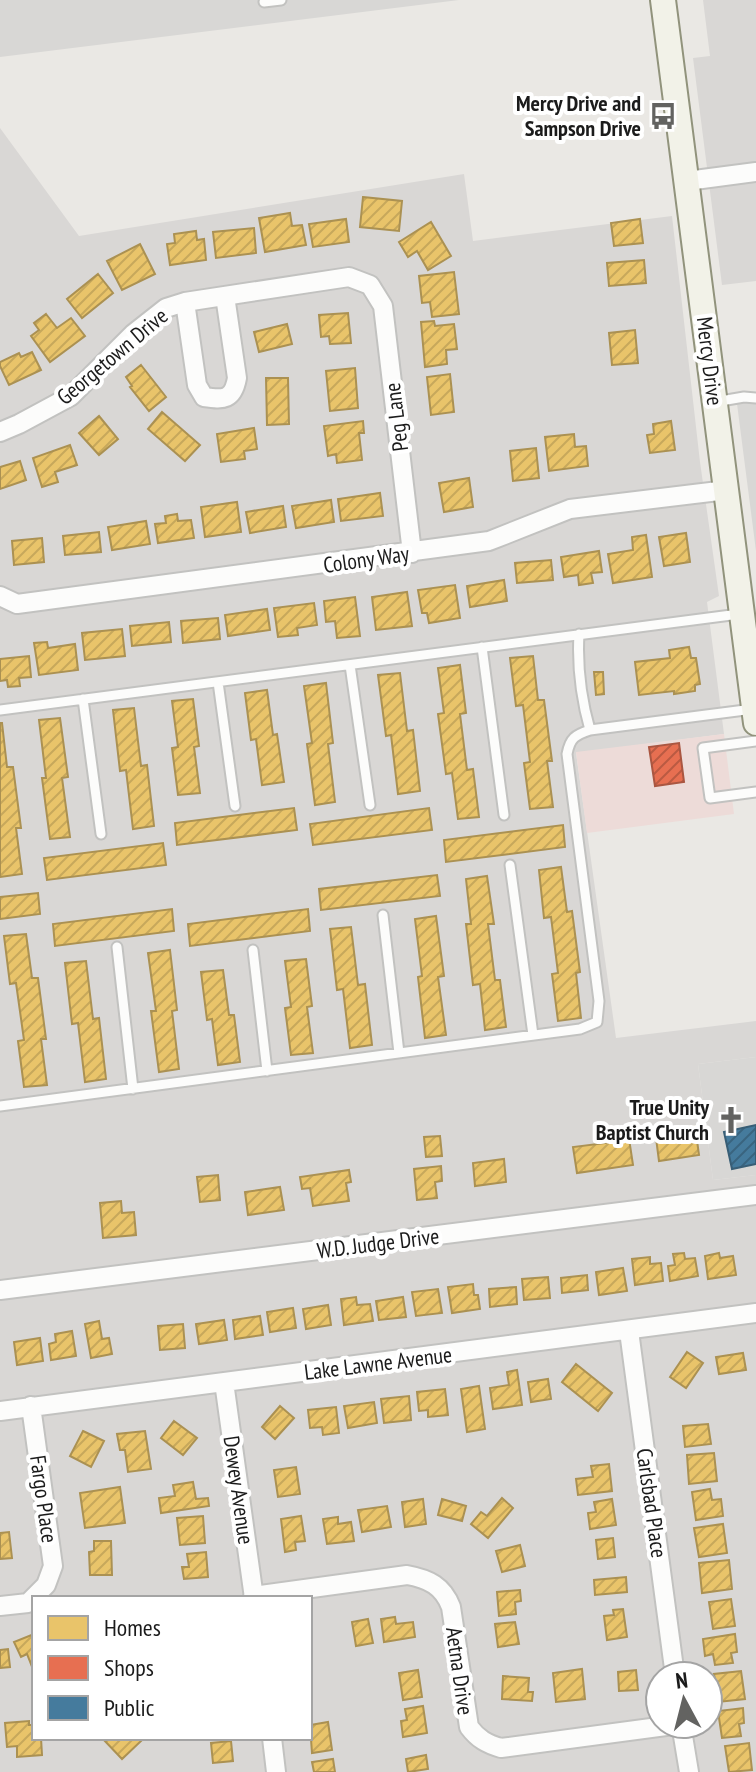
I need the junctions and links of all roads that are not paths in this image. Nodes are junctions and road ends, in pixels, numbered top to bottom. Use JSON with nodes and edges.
{"nodes":[{"id":1,"x":281,"y":0,"type":"edge"},
{"id":2,"x":663,"y":0,"type":"edge"},
{"id":3,"x":264,"y":2,"type":"dead end"},
{"id":4,"x":756,"y":172,"type":"edge"},
{"id":5,"x":687,"y":181,"type":"junction"},
{"id":6,"x":370,"y":285,"type":"joint"},
{"id":7,"x":225,"y":296,"type":"junction"},
{"id":8,"x":185,"y":302,"type":"junction"},
{"id":9,"x":756,"y":398,"type":"edge"},
{"id":10,"x":715,"y":402,"type":"junction"},
{"id":11,"x":0,"y":432,"type":"edge"},
{"id":12,"x":727,"y":490,"type":"junction"},
{"id":13,"x":412,"y":553,"type":"junction"},
{"id":14,"x":1,"y":597,"type":"edge"},
{"id":15,"x":743,"y":614,"type":"junction"},
{"id":16,"x":579,"y":634,"type":"junction"},
{"id":17,"x":482,"y":647,"type":"junction"},
{"id":18,"x":350,"y":665,"type":"junction"},
{"id":19,"x":218,"y":682,"type":"junction"},
{"id":20,"x":83,"y":699,"type":"junction"},
{"id":21,"x":0,"y":710,"type":"edge"},
{"id":22,"x":755,"y":713,"type":"edge"},
{"id":23,"x":590,"y":730,"type":"junction"},
{"id":24,"x":756,"y":741,"type":"edge"},
{"id":25,"x":756,"y":792,"type":"edge"},
{"id":26,"x":370,"y":805,"type":"dead end"},
{"id":27,"x":235,"y":806,"type":"dead end"},
{"id":28,"x":504,"y":815,"type":"dead end"},
{"id":29,"x":101,"y":834,"type":"dead end"},
{"id":30,"x":510,"y":865,"type":"dead end"},
{"id":31,"x":383,"y":915,"type":"dead end"},
{"id":32,"x":117,"y":947,"type":"dead end"},
{"id":33,"x":253,"y":950,"type":"dead end"},
{"id":34,"x":533,"y":1035,"type":"junction"},
{"id":35,"x":399,"y":1053,"type":"junction"},
{"id":36,"x":267,"y":1071,"type":"junction"},
{"id":37,"x":133,"y":1089,"type":"junction"},
{"id":38,"x":0,"y":1106,"type":"edge"},
{"id":39,"x":756,"y":1195,"type":"edge"},
{"id":40,"x":0,"y":1290,"type":"edge"},
{"id":41,"x":756,"y":1313,"type":"edge"},
{"id":42,"x":629,"y":1331,"type":"junction"},
{"id":43,"x":224,"y":1382,"type":"junction"},
{"id":44,"x":31,"y":1406,"type":"junction"},
{"id":45,"x":0,"y":1411,"type":"edge"},
{"id":46,"x":35,"y":1596,"type":"edge"},
{"id":47,"x":254,"y":1596,"type":"edge"},
{"id":48,"x":261,"y":1596,"type":"edge"},
{"id":49,"x":32,"y":1599,"type":"edge"},
{"id":50,"x":0,"y":1606,"type":"edge"},
{"id":51,"x":673,"y":1660,"type":"edge"},
{"id":52,"x":644,"y":1729,"type":"edge"},
{"id":53,"x":272,"y":1740,"type":"edge"},
{"id":54,"x":684,"y":1740,"type":"edge"},
{"id":55,"x":276,"y":1772,"type":"edge"},
{"id":56,"x":689,"y":1772,"type":"edge"}],
"edges":[{"from":1,"to":3,"type":"lane"},
{"from":2,"to":5,"type":"street","name":"Mercy Drive"},
{"from":4,"to":5,"type":"street"},
{"from":5,"to":10,"type":"street","name":"Mercy Drive"},
{"from":6,"to":7,"type":"street","name":"Georgetown Drive"},
{"from":6,"to":13,"type":"street","name":"Peg Lane"},
{"from":7,"to":8,"type":"street","name":"Georgetown Drive"},
{"from":7,"to":8,"type":"street"},
{"from":8,"to":11,"type":"street","name":"Georgetown Drive"},
{"from":9,"to":10,"type":"lane"},
{"from":10,"to":12,"type":"street","name":"Mercy Drive"},
{"from":12,"to":13,"type":"street","name":"Colony Way"},
{"from":12,"to":15,"type":"street","name":"Mercy Drive"},
{"from":13,"to":14,"type":"street","name":"Colony Way"},
{"from":15,"to":16,"type":"lane"},
{"from":15,"to":22,"type":"street","name":"Mercy Drive"},
{"from":16,"to":17,"type":"lane"},
{"from":16,"to":23,"type":"lane"},
{"from":17,"to":18,"type":"lane"},
{"from":17,"to":28,"type":"lane"},
{"from":18,"to":19,"type":"lane"},
{"from":18,"to":26,"type":"lane"},
{"from":19,"to":20,"type":"lane"},
{"from":19,"to":27,"type":"lane"},
{"from":20,"to":21,"type":"lane"},
{"from":20,"to":29,"type":"lane"},
{"from":22,"to":23,"type":"lane"},
{"from":23,"to":34,"type":"lane"},
{"from":24,"to":25,"type":"lane"},
{"from":30,"to":34,"type":"lane"},
{"from":31,"to":35,"type":"lane"},
{"from":32,"to":37,"type":"lane"},
{"from":33,"to":36,"type":"lane"},
{"from":34,"to":35,"type":"lane"},
{"from":35,"to":36,"type":"lane"},
{"from":36,"to":37,"type":"lane"},
{"from":37,"to":38,"type":"lane"},
{"from":39,"to":40,"type":"street","name":"W.D. Judge Drive"},
{"from":41,"to":42,"type":"street","name":"Lake Lawne Avenue"},
{"from":42,"to":43,"type":"street","name":"Lake Lawne Avenue"},
{"from":42,"to":51,"type":"street","name":"Carlsbad Place"},
{"from":43,"to":44,"type":"street","name":"Lake Lawne Avenue"},
{"from":43,"to":47,"type":"street","name":"Dewey Avenue"},
{"from":44,"to":45,"type":"street","name":"Lake Lawne Avenue"},
{"from":44,"to":46,"type":"street","name":"Fargo Place"},
{"from":48,"to":52,"type":"street","name":"Aetna Drive"},
{"from":49,"to":50,"type":"street","name":"Fargo Place"},
{"from":53,"to":55,"type":"street"},
{"from":54,"to":56,"type":"street"}]}
